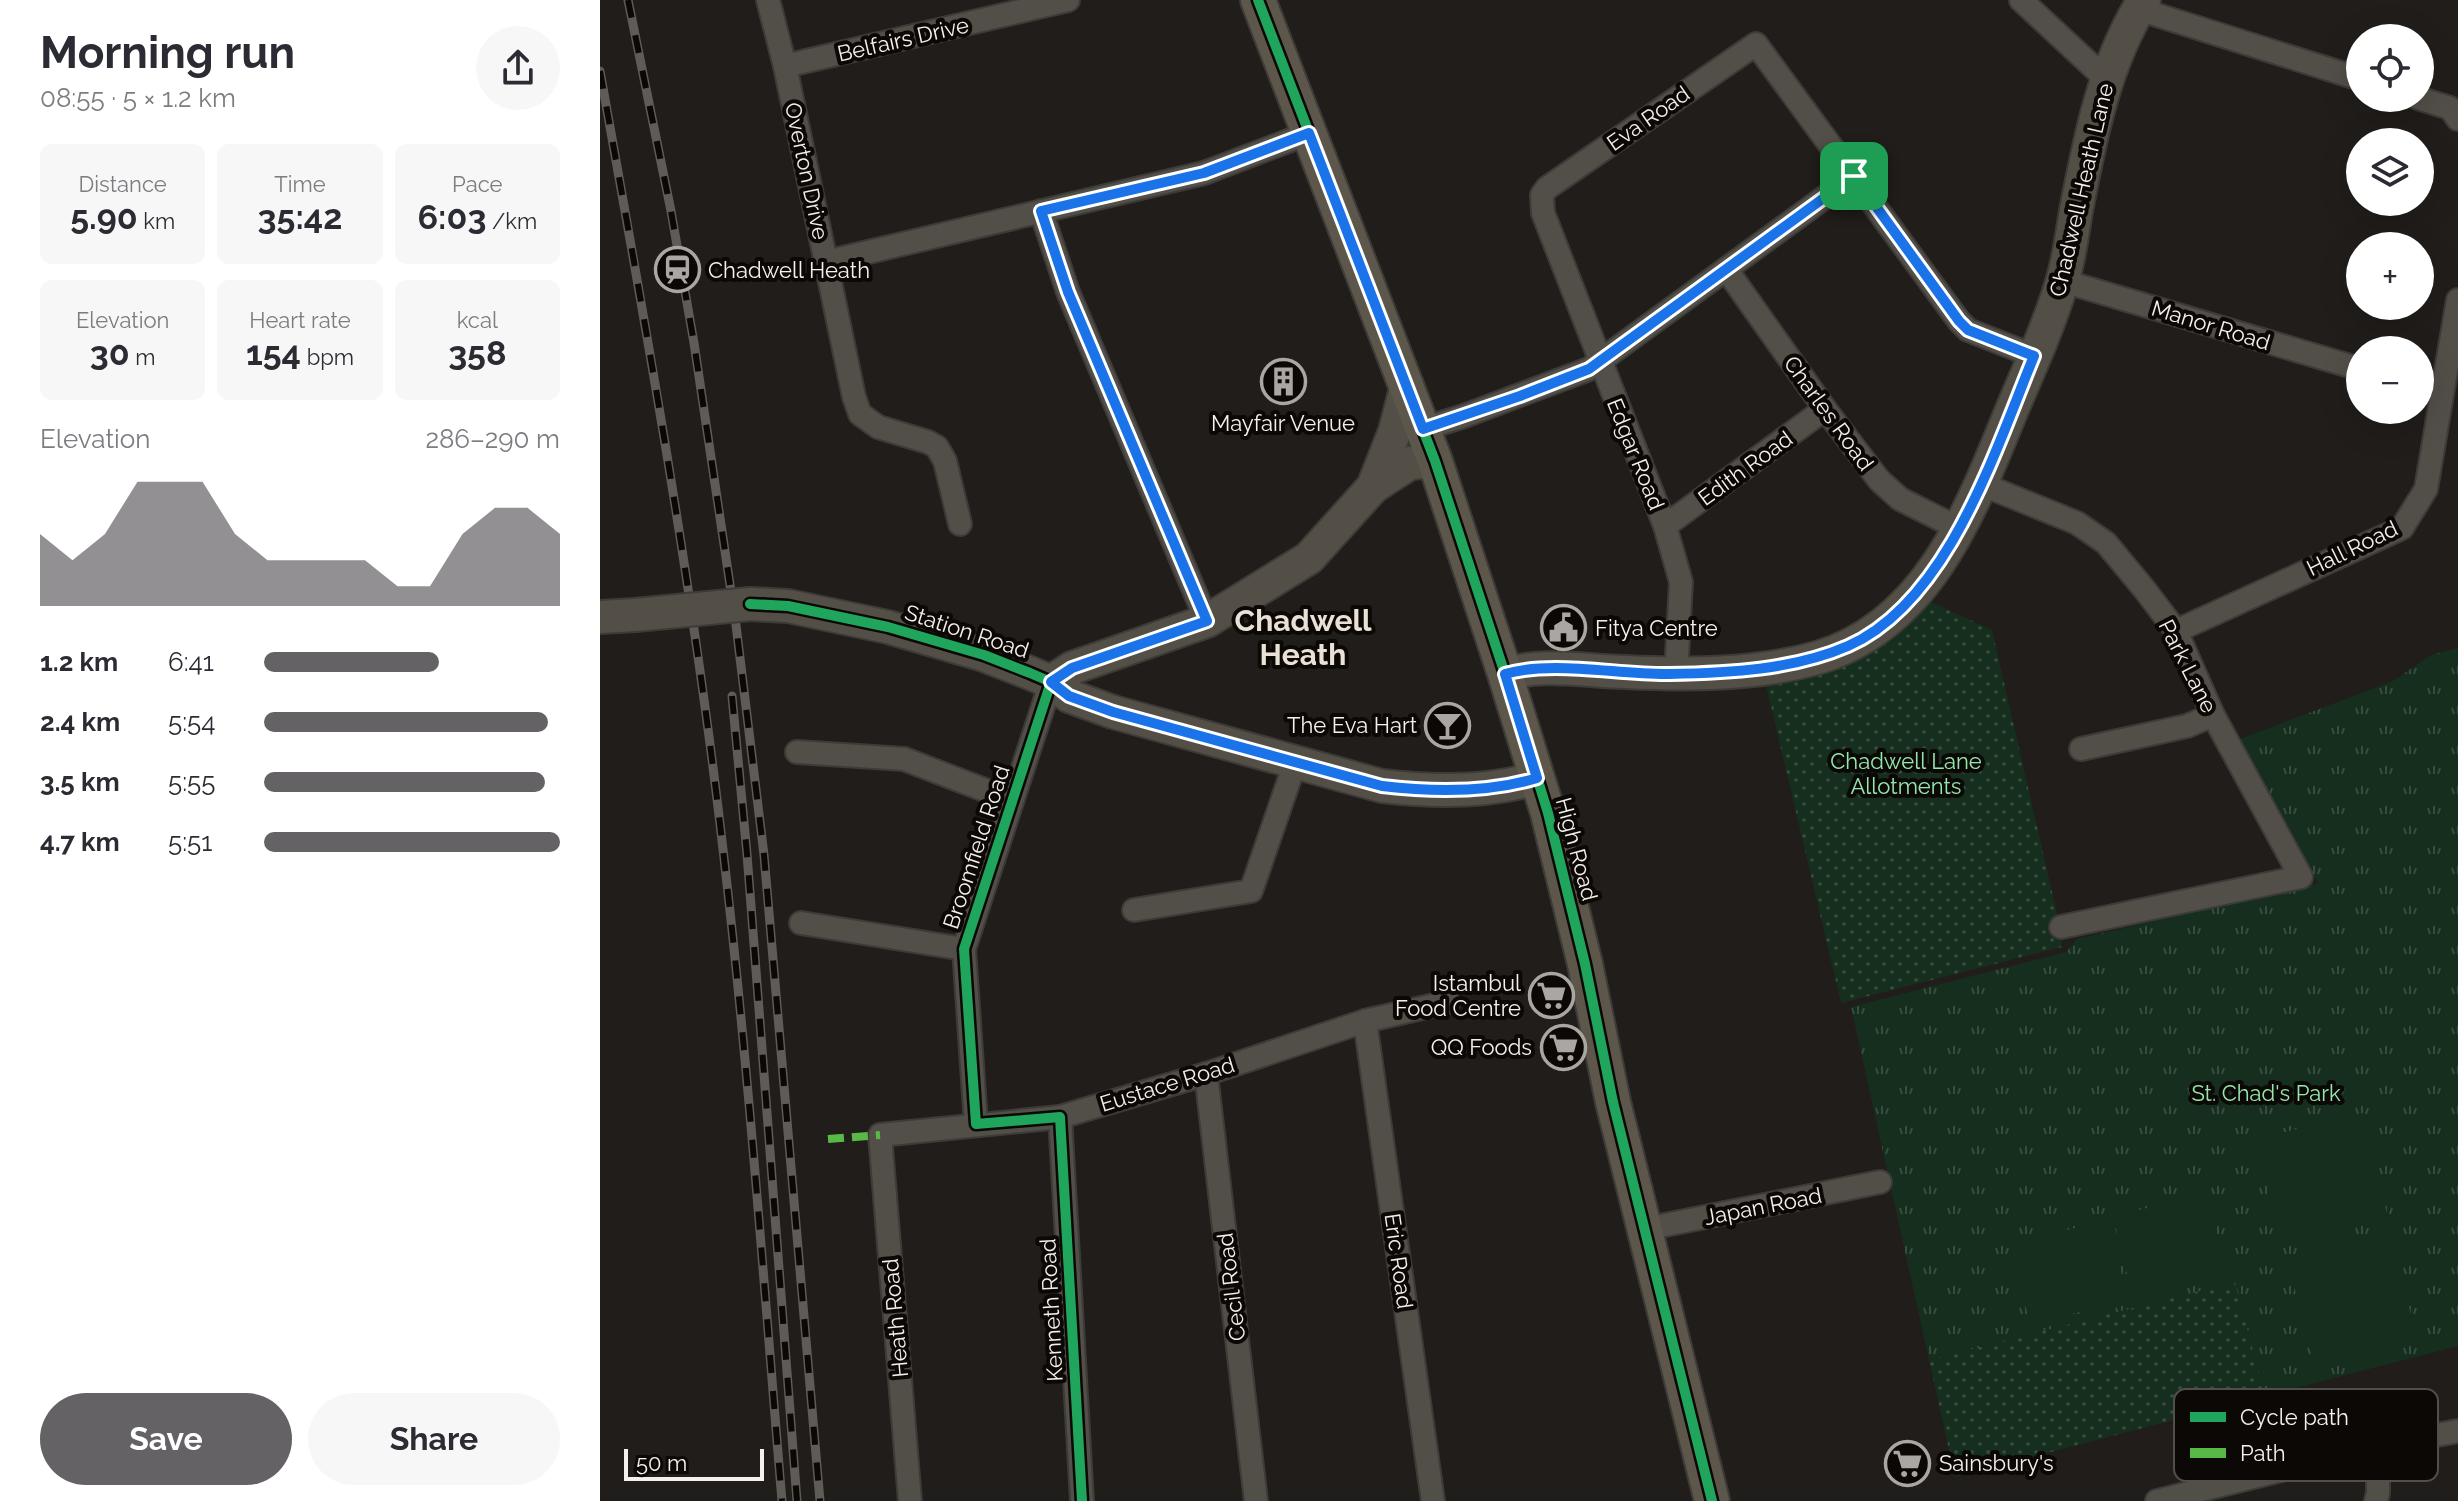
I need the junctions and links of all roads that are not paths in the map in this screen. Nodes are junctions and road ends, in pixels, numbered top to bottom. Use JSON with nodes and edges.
{"nodes":[{"id":1,"x":768,"y":0,"type":"edge"},
{"id":2,"x":1068,"y":0,"type":"edge"},
{"id":3,"x":1258,"y":0,"type":"edge"},
{"id":4,"x":2021,"y":0,"type":"edge"},
{"id":5,"x":2141,"y":4,"type":"edge"},
{"id":6,"x":785,"y":66,"type":"junction"},
{"id":7,"x":2346,"y":74,"type":"edge"},
{"id":8,"x":2106,"y":79,"type":"junction"},
{"id":9,"x":2434,"y":103,"type":"edge"},
{"id":10,"x":2458,"y":119,"type":"edge"},
{"id":11,"x":1309,"y":133,"type":"junction"},
{"id":12,"x":1854,"y":176,"type":"junction"},
{"id":13,"x":1542,"y":195,"type":"joint"},
{"id":14,"x":1041,"y":211,"type":"junction"},
{"id":15,"x":826,"y":262,"type":"junction"},
{"id":16,"x":1726,"y":269,"type":"junction"},
{"id":17,"x":2063,"y":281,"type":"junction"},
{"id":18,"x":2458,"y":300,"type":"edge"},
{"id":19,"x":2034,"y":356,"type":"junction"},
{"id":20,"x":1599,"y":361,"type":"junction"},
{"id":21,"x":2346,"y":365,"type":"edge"},
{"id":22,"x":2434,"y":380,"type":"edge"},
{"id":23,"x":1407,"y":385,"type":"junction"},
{"id":24,"x":1825,"y":409,"type":"junction"},
{"id":25,"x":2429,"y":424,"type":"edge"},
{"id":26,"x":1423,"y":429,"type":"junction"},
{"id":27,"x":1435,"y":461,"type":"junction"},
{"id":28,"x":1981,"y":484,"type":"junction"},
{"id":29,"x":1373,"y":487,"type":"junction"},
{"id":30,"x":960,"y":524,"type":"dead end"},
{"id":31,"x":1665,"y":526,"type":"junction"},
{"id":32,"x":1958,"y":528,"type":"junction"},
{"id":33,"x":600,"y":617,"type":"edge"},
{"id":34,"x":1207,"y":621,"type":"junction"},
{"id":35,"x":2176,"y":631,"type":"junction"},
{"id":36,"x":1102,"y":658,"type":"junction"},
{"id":37,"x":1505,"y":674,"type":"junction"},
{"id":38,"x":1676,"y":674,"type":"junction"},
{"id":39,"x":1051,"y":682,"type":"junction"},
{"id":40,"x":1094,"y":704,"type":"junction"},
{"id":41,"x":2213,"y":715,"type":"junction"},
{"id":42,"x":2081,"y":749,"type":"dead end"},
{"id":43,"x":797,"y":752,"type":"dead end"},
{"id":44,"x":1295,"y":763,"type":"junction"},
{"id":45,"x":1537,"y":778,"type":"junction"},
{"id":46,"x":1011,"y":800,"type":"junction"},
{"id":47,"x":1134,"y":910,"type":"dead end"},
{"id":48,"x":801,"y":923,"type":"dead end"},
{"id":49,"x":2061,"y":927,"type":"dead end"},
{"id":50,"x":964,"y":949,"type":"junction"},
{"id":51,"x":1448,"y":1002,"type":"dead end"},
{"id":52,"x":1365,"y":1021,"type":"junction"},
{"id":53,"x":1206,"y":1074,"type":"junction"},
{"id":54,"x":1060,"y":1117,"type":"junction"},
{"id":55,"x":976,"y":1124,"type":"junction"},
{"id":56,"x":880,"y":1135,"type":"joint"},
{"id":57,"x":1880,"y":1182,"type":"dead end"},
{"id":58,"x":1645,"y":1229,"type":"junction"},
{"id":59,"x":2458,"y":1431,"type":"edge"},
{"id":60,"x":2438,"y":1435,"type":"edge"},
{"id":61,"x":2237,"y":1481,"type":"edge"},
{"id":62,"x":2378,"y":1481,"type":"edge"},
{"id":63,"x":910,"y":1501,"type":"edge"},
{"id":64,"x":1082,"y":1501,"type":"edge"},
{"id":65,"x":1256,"y":1501,"type":"edge"},
{"id":66,"x":1433,"y":1501,"type":"edge"},
{"id":67,"x":1712,"y":1501,"type":"edge"},
{"id":68,"x":2157,"y":1501,"type":"edge"},
{"id":69,"x":2376,"y":1501,"type":"edge"}],
"edges":[{"from":1,"to":6,"type":"street","name":"Overton Drive"},
{"from":2,"to":6,"type":"street","name":"Belfairs Drive"},
{"from":3,"to":11,"type":"main road","name":"High Road"},
{"from":4,"to":8,"type":"street"},
{"from":5,"to":7,"type":"street"},
{"from":5,"to":8,"type":"street","name":"Chadwell Heath Lane"},
{"from":6,"to":15,"type":"street","name":"Overton Drive"},
{"from":8,"to":17,"type":"street","name":"Chadwell Heath Lane"},
{"from":9,"to":10,"type":"street"},
{"from":11,"to":14,"type":"street"},
{"from":11,"to":23,"type":"main road","name":"High Road"},
{"from":12,"to":13,"type":"street","name":"Eva Road"},
{"from":12,"to":16,"type":"street"},
{"from":12,"to":19,"type":"street"},
{"from":13,"to":20,"type":"street","name":"Edgar Road"},
{"from":14,"to":15,"type":"street"},
{"from":14,"to":34,"type":"street"},
{"from":15,"to":30,"type":"street","name":"Overton Drive"},
{"from":16,"to":20,"type":"street"},
{"from":16,"to":24,"type":"street","name":"Charles Road"},
{"from":17,"to":19,"type":"street","name":"Chadwell Heath Lane"},
{"from":17,"to":21,"type":"street","name":"Manor Road"},
{"from":18,"to":22,"type":"street","name":"Hall Road"},
{"from":19,"to":28,"type":"street","name":"Chadwell Heath Lane"},
{"from":20,"to":26,"type":"street"},
{"from":20,"to":31,"type":"street","name":"Edgar Road"},
{"from":23,"to":26,"type":"main road","name":"High Road"},
{"from":23,"to":29,"type":"street"},
{"from":24,"to":31,"type":"street","name":"Edith Road"},
{"from":24,"to":32,"type":"street","name":"Charles Road"},
{"from":25,"to":35,"type":"street","name":"Hall Road"},
{"from":26,"to":27,"type":"main road","name":"High Road"},
{"from":27,"to":29,"type":"street"},
{"from":27,"to":37,"type":"main road","name":"High Road"},
{"from":28,"to":32,"type":"street","name":"Chadwell Heath Lane"},
{"from":28,"to":35,"type":"street","name":"Park Lane"},
{"from":29,"to":34,"type":"street"},
{"from":31,"to":38,"type":"street","name":"Edgar Road"},
{"from":32,"to":38,"type":"street","name":"Chadwell Heath Lane"},
{"from":33,"to":39,"type":"street","name":"Station Road","bridge":true},
{"from":34,"to":36,"type":"street"},
{"from":35,"to":41,"type":"street","name":"Park Lane"},
{"from":36,"to":39,"type":"street"},
{"from":36,"to":40,"type":"street"},
{"from":37,"to":38,"type":"street","name":"Chadwell Heath Lane"},
{"from":37,"to":45,"type":"main road","name":"High Road"},
{"from":39,"to":40,"type":"street","name":"Station Road"},
{"from":39,"to":46,"type":"street","name":"Broomfield Road"},
{"from":40,"to":44,"type":"street","name":"Station Road"},
{"from":41,"to":42,"type":"street"},
{"from":41,"to":49,"type":"street","name":"Park Lane"},
{"from":43,"to":46,"type":"street"},
{"from":44,"to":45,"type":"street","name":"Station Road"},
{"from":44,"to":47,"type":"street"},
{"from":45,"to":58,"type":"main road","name":"High Road"},
{"from":46,"to":50,"type":"street","name":"Broomfield Road"},
{"from":48,"to":50,"type":"street"},
{"from":50,"to":55,"type":"street","name":"Broomfield Road"},
{"from":51,"to":52,"type":"street","name":"Eustace Road"},
{"from":52,"to":53,"type":"street","name":"Eustace Road"},
{"from":52,"to":66,"type":"street","name":"Eric Road"},
{"from":53,"to":54,"type":"street","name":"Eustace Road"},
{"from":53,"to":65,"type":"street","name":"Cecil Road"},
{"from":54,"to":55,"type":"street","name":"Eustace Road"},
{"from":54,"to":64,"type":"street","name":"Kenneth Road"},
{"from":55,"to":56,"type":"street","name":"Eustace Road"},
{"from":56,"to":63,"type":"street","name":"Heath Road"},
{"from":57,"to":58,"type":"street","name":"Japan Road"},
{"from":58,"to":67,"type":"main road","name":"High Road"},
{"from":59,"to":60,"type":"street"},
{"from":61,"to":68,"type":"street"},
{"from":62,"to":69,"type":"street"}]}
